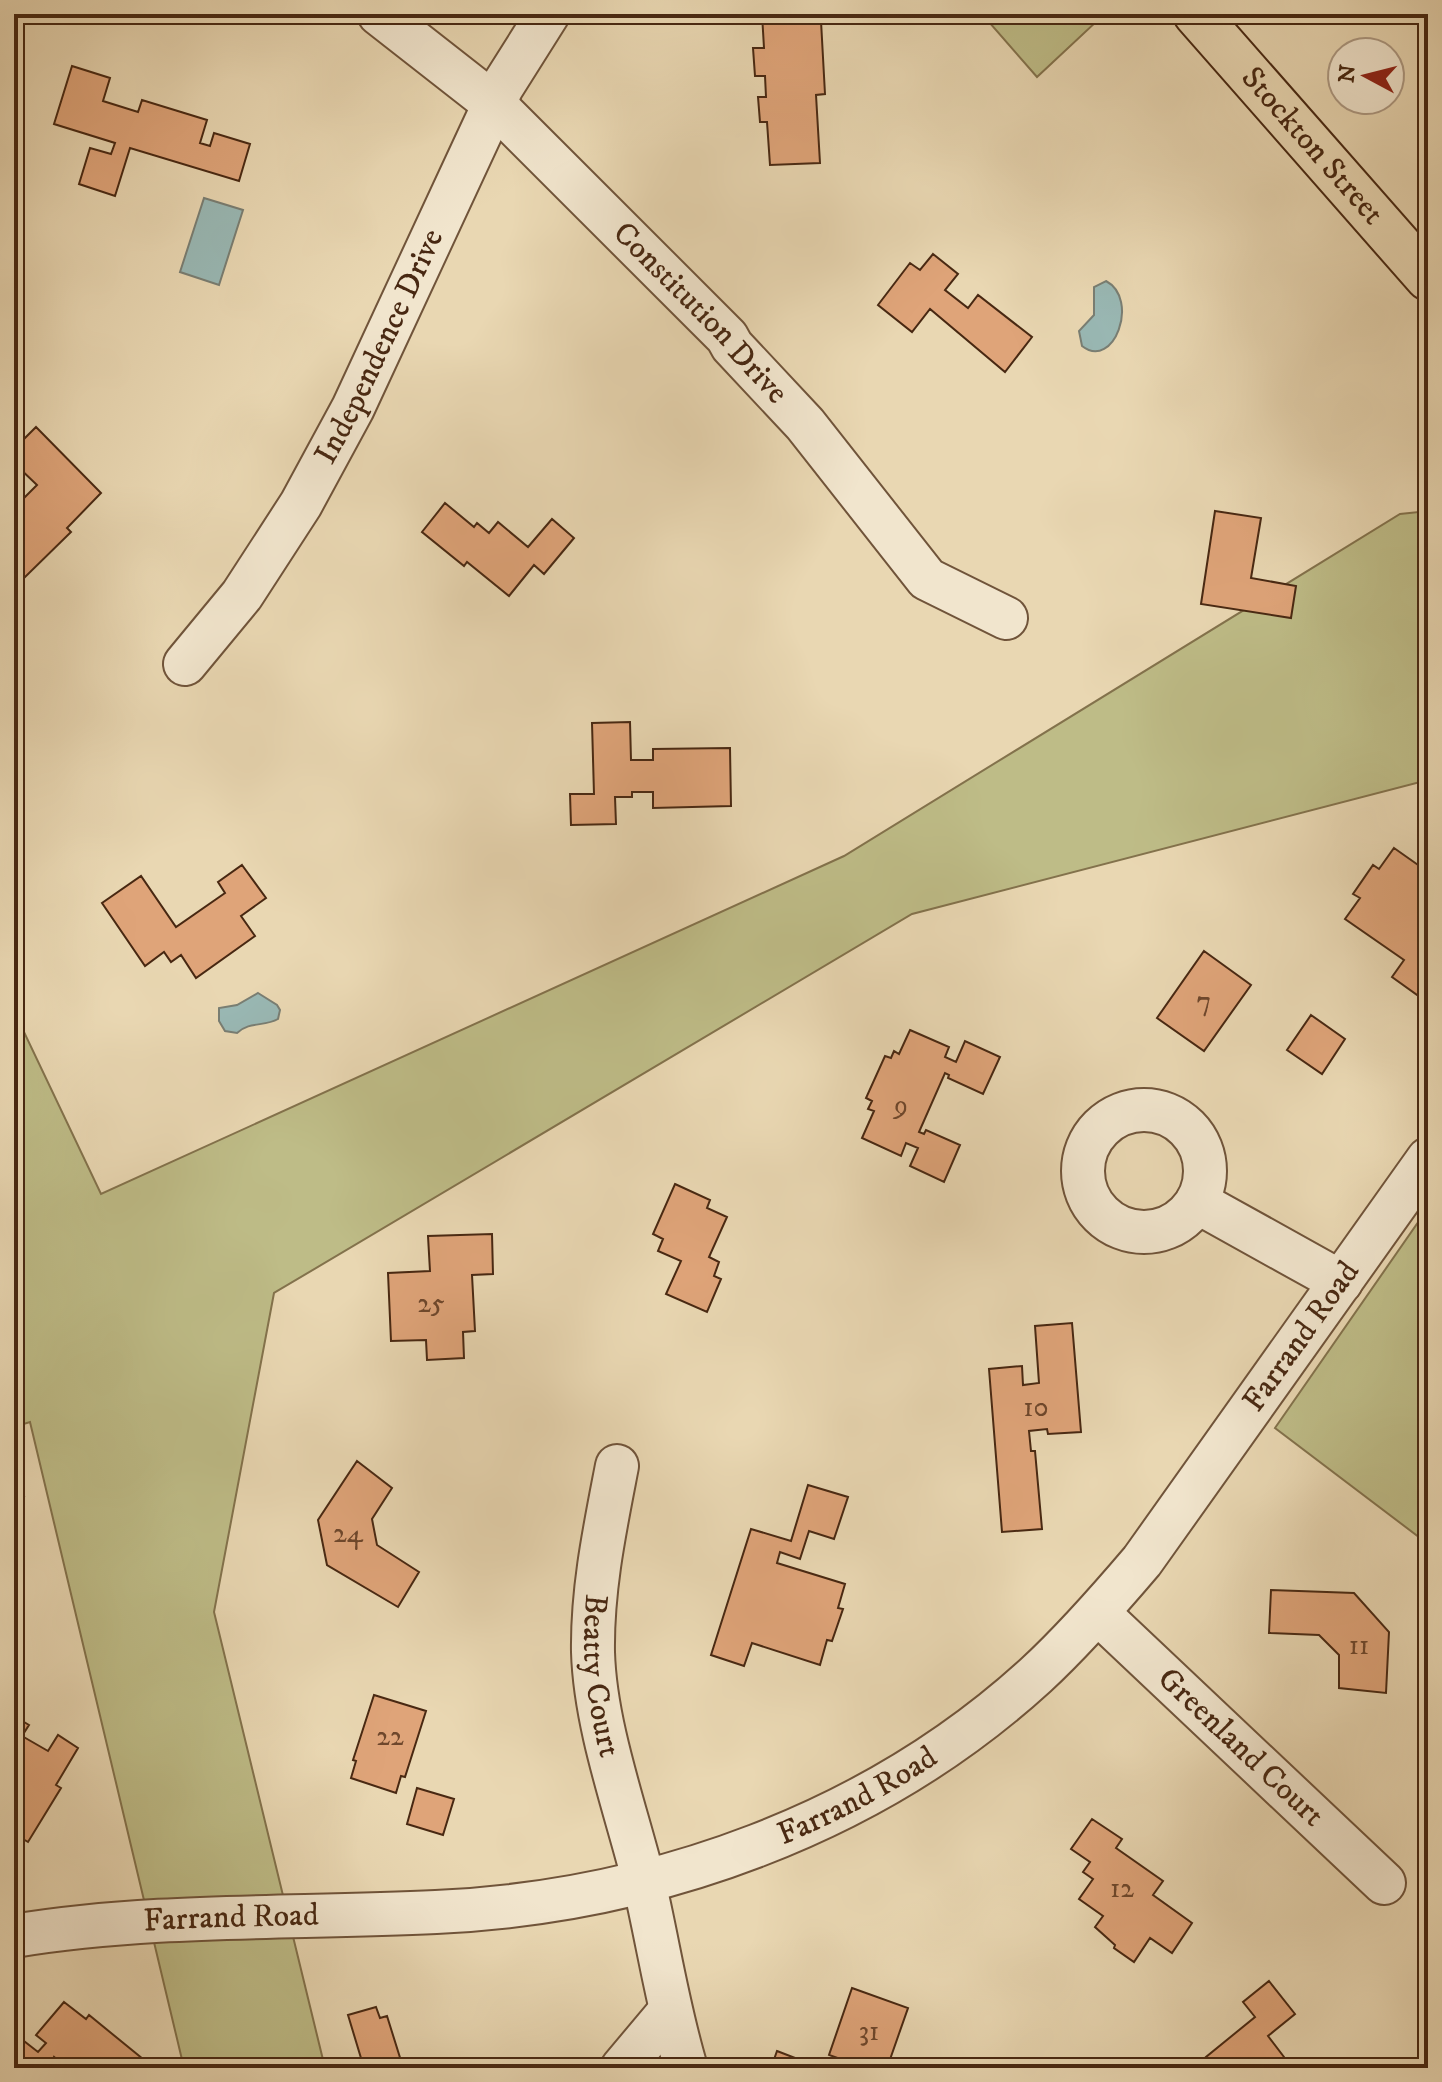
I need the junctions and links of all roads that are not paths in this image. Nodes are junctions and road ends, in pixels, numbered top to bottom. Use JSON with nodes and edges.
{"nodes":[{"id":1,"x":379,"y":14,"type":"edge"},
{"id":2,"x":548,"y":14,"type":"edge"},
{"id":3,"x":1196,"y":14,"type":"edge"},
{"id":4,"x":494,"y":104,"type":"junction"},
{"id":5,"x":1428,"y":278,"type":"edge"},
{"id":6,"x":1006,"y":618,"type":"dead end"},
{"id":7,"x":185,"y":664,"type":"dead end"},
{"id":8,"x":1428,"y":1159,"type":"edge"},
{"id":9,"x":1197,"y":1202,"type":"dead end"},
{"id":10,"x":1341,"y":1282,"type":"junction"},
{"id":11,"x":617,"y":1466,"type":"dead end"},
{"id":12,"x":1098,"y":1613,"type":"junction"},
{"id":13,"x":644,"y":1882,"type":"junction"},
{"id":14,"x":1384,"y":1883,"type":"dead end"},
{"id":15,"x":14,"y":1936,"type":"edge"},
{"id":16,"x":669,"y":2012,"type":"junction"},
{"id":17,"x":622,"y":2068,"type":"edge"},
{"id":18,"x":686,"y":2068,"type":"edge"}],
"edges":[{"from":1,"to":4,"type":"street","name":"Constitution Drive"},
{"from":2,"to":4,"type":"street","name":"Independence Drive"},
{"from":3,"to":5,"type":"highway","name":"Stockton Street"},
{"from":4,"to":6,"type":"street","name":"Constitution Drive"},
{"from":4,"to":7,"type":"street","name":"Independence Drive"},
{"from":8,"to":10,"type":"street","name":"Farrand Road"},
{"from":9,"to":10,"type":"street"},
{"from":10,"to":12,"type":"street","name":"Farrand Road"},
{"from":11,"to":13,"type":"street","name":"Beatty Court"},
{"from":12,"to":13,"type":"street","name":"Farrand Road"},
{"from":12,"to":14,"type":"street","name":"Greenland Court"},
{"from":13,"to":15,"type":"street","name":"Farrand Road"},
{"from":13,"to":16,"type":"street","name":"Beatty Court"},
{"from":16,"to":17,"type":"street"},
{"from":16,"to":18,"type":"street","name":"Beatty Court"}]}
